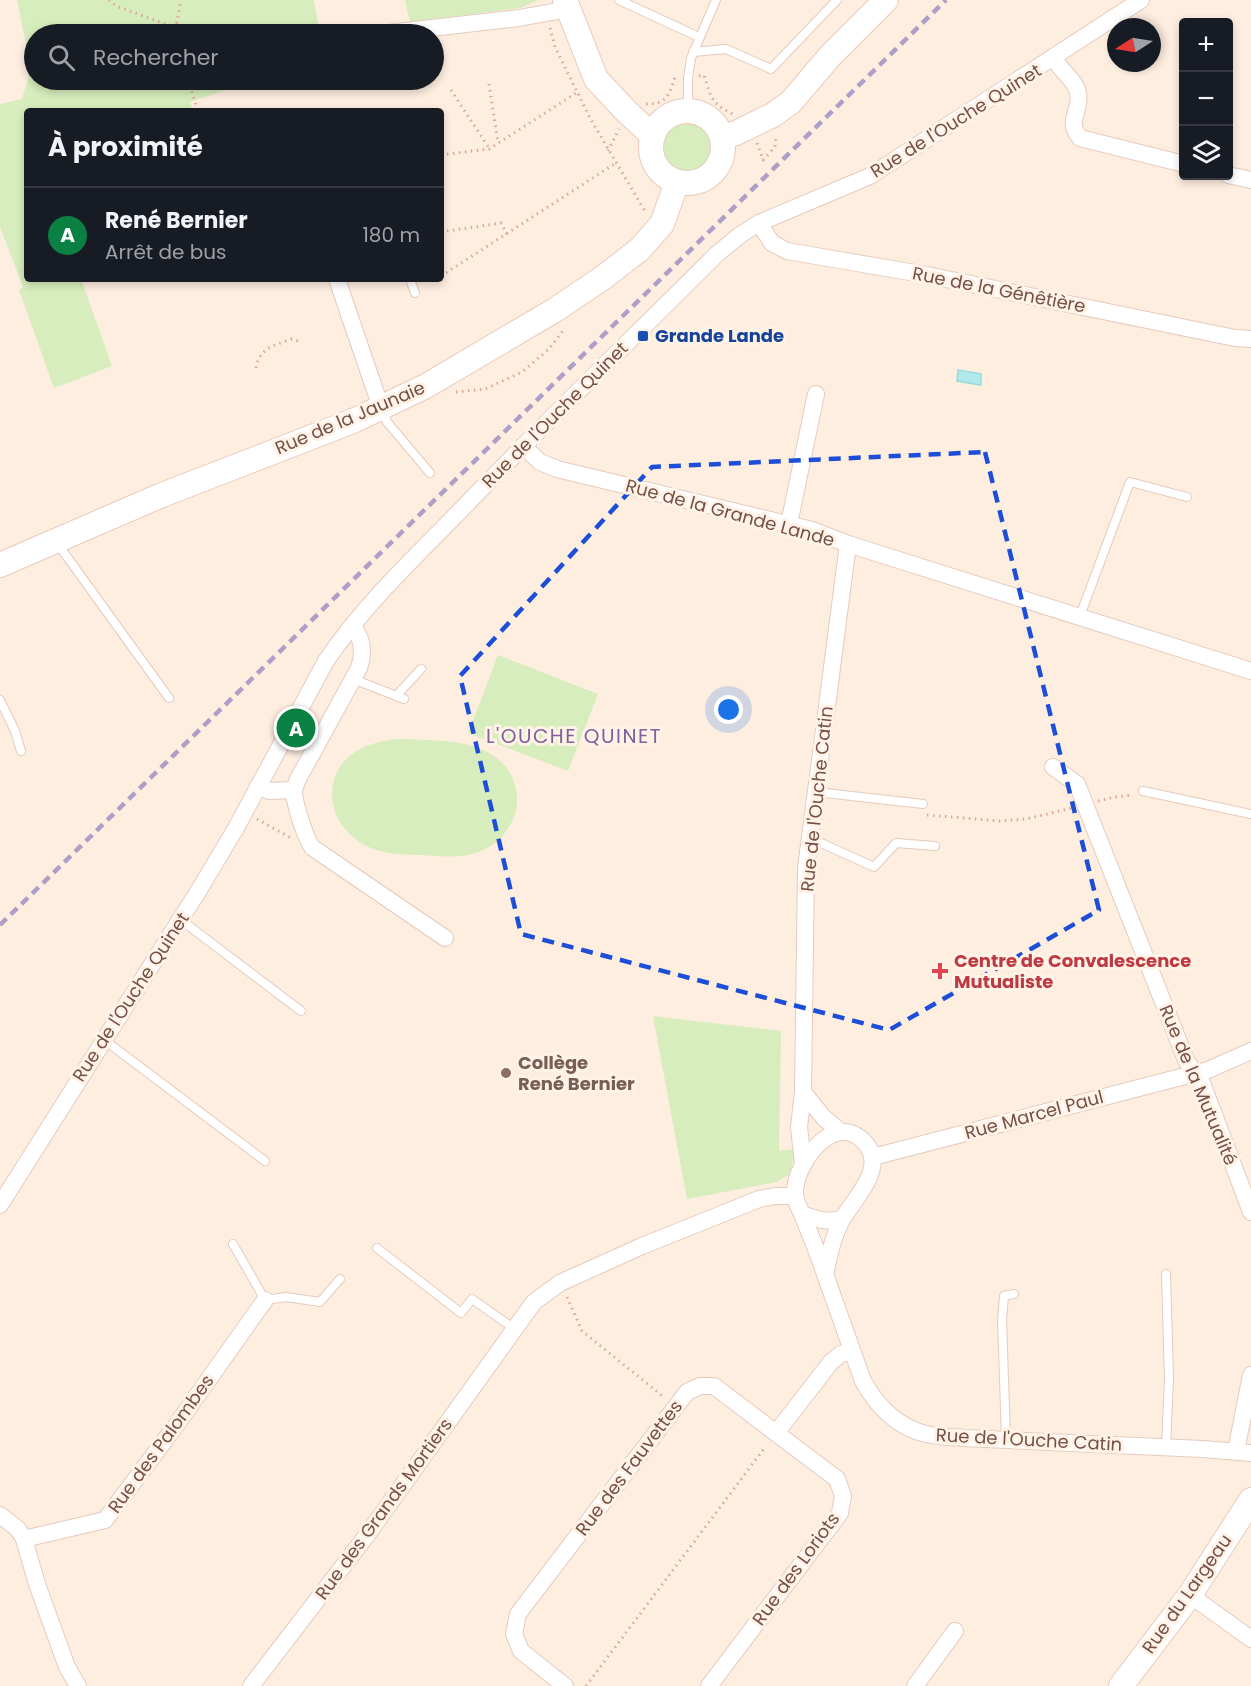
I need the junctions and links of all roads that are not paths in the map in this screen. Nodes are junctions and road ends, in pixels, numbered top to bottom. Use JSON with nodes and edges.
{"nodes":[{"id":1,"x":619,"y":0,"type":"edge"},
{"id":2,"x":716,"y":0,"type":"edge"},
{"id":3,"x":837,"y":0,"type":"edge"},
{"id":4,"x":886,"y":0,"type":"edge"},
{"id":5,"x":1141,"y":0,"type":"edge"},
{"id":6,"x":560,"y":8,"type":"edge"},
{"id":7,"x":444,"y":25,"type":"edge"},
{"id":8,"x":699,"y":37,"type":"junction"},
{"id":9,"x":693,"y":52,"type":"junction"},
{"id":10,"x":1054,"y":58,"type":"junction"},
{"id":11,"x":688,"y":111,"type":"junction"},
{"id":12,"x":653,"y":136,"type":"junction"},
{"id":13,"x":722,"y":137,"type":"junction"},
{"id":14,"x":1179,"y":163,"type":"edge"},
{"id":15,"x":1233,"y":176,"type":"edge"},
{"id":16,"x":1251,"y":180,"type":"edge"},
{"id":17,"x":676,"y":182,"type":"junction"},
{"id":18,"x":759,"y":223,"type":"junction"},
{"id":19,"x":338,"y":282,"type":"edge"},
{"id":20,"x":411,"y":282,"type":"edge"},
{"id":21,"x":415,"y":293,"type":"dead end"},
{"id":22,"x":1251,"y":339,"type":"edge"},
{"id":23,"x":816,"y":394,"type":"dead end"},
{"id":24,"x":381,"y":408,"type":"junction"},
{"id":25,"x":522,"y":446,"type":"junction"},
{"id":26,"x":430,"y":473,"type":"dead end"},
{"id":27,"x":1187,"y":497,"type":"dead end"},
{"id":28,"x":789,"y":524,"type":"junction"},
{"id":29,"x":55,"y":541,"type":"junction"},
{"id":30,"x":848,"y":544,"type":"junction"},
{"id":31,"x":0,"y":565,"type":"edge"},
{"id":32,"x":1080,"y":616,"type":"junction"},
{"id":33,"x":352,"y":626,"type":"junction"},
{"id":34,"x":420,"y":669,"type":"dead end"},
{"id":35,"x":1251,"y":671,"type":"edge"},
{"id":36,"x":353,"y":679,"type":"junction"},
{"id":37,"x":169,"y":698,"type":"dead end"},
{"id":38,"x":0,"y":700,"type":"edge"},
{"id":39,"x":21,"y":751,"type":"dead end"},
{"id":40,"x":1053,"y":767,"type":"dead end"},
{"id":41,"x":258,"y":786,"type":"junction"},
{"id":42,"x":294,"y":790,"type":"junction"},
{"id":43,"x":1143,"y":791,"type":"road end"},
{"id":44,"x":816,"y":792,"type":"junction"},
{"id":45,"x":923,"y":804,"type":"road end"},
{"id":46,"x":1251,"y":814,"type":"edge"},
{"id":47,"x":810,"y":838,"type":"junction"},
{"id":48,"x":935,"y":846,"type":"dead end"},
{"id":49,"x":181,"y":920,"type":"junction"},
{"id":50,"x":446,"y":938,"type":"dead end"},
{"id":51,"x":301,"y":1011,"type":"dead end"},
{"id":52,"x":103,"y":1039,"type":"junction"},
{"id":53,"x":1251,"y":1051,"type":"edge"},
{"id":54,"x":1196,"y":1073,"type":"junction"},
{"id":55,"x":803,"y":1092,"type":"junction"},
{"id":56,"x":841,"y":1132,"type":"junction"},
{"id":57,"x":873,"y":1158,"type":"junction"},
{"id":58,"x":265,"y":1161,"type":"dead end"},
{"id":59,"x":804,"y":1163,"type":"junction"},
{"id":60,"x":795,"y":1196,"type":"junction"},
{"id":61,"x":0,"y":1205,"type":"edge"},
{"id":62,"x":1251,"y":1212,"type":"edge"},
{"id":63,"x":802,"y":1214,"type":"junction"},
{"id":64,"x":843,"y":1218,"type":"junction"},
{"id":65,"x":233,"y":1244,"type":"dead end"},
{"id":66,"x":377,"y":1248,"type":"dead end"},
{"id":67,"x":1166,"y":1274,"type":"dead end"},
{"id":68,"x":825,"y":1276,"type":"junction"},
{"id":69,"x":340,"y":1279,"type":"dead end"},
{"id":70,"x":1014,"y":1294,"type":"dead end"},
{"id":71,"x":265,"y":1300,"type":"junction"},
{"id":72,"x":515,"y":1329,"type":"junction"},
{"id":73,"x":851,"y":1351,"type":"junction"},
{"id":74,"x":1251,"y":1375,"type":"edge"},
{"id":75,"x":777,"y":1433,"type":"junction"},
{"id":76,"x":1006,"y":1439,"type":"junction"},
{"id":77,"x":1166,"y":1447,"type":"junction"},
{"id":78,"x":1244,"y":1452,"type":"edge"},
{"id":79,"x":1251,"y":1500,"type":"edge"},
{"id":80,"x":0,"y":1515,"type":"edge"},
{"id":81,"x":24,"y":1539,"type":"junction"},
{"id":82,"x":1190,"y":1595,"type":"junction"},
{"id":83,"x":955,"y":1630,"type":"dead end"},
{"id":84,"x":1251,"y":1639,"type":"edge"},
{"id":85,"x":1128,"y":1683,"type":"edge"},
{"id":86,"x":78,"y":1686,"type":"edge"},
{"id":87,"x":251,"y":1686,"type":"edge"},
{"id":88,"x":565,"y":1686,"type":"edge"},
{"id":89,"x":709,"y":1686,"type":"edge"},
{"id":90,"x":915,"y":1686,"type":"edge"}],
"edges":[{"from":1,"to":8,"type":"lane"},
{"from":2,"to":8,"type":"lane"},
{"from":3,"to":9,"type":"lane"},
{"from":4,"to":13,"type":"street"},
{"from":5,"to":10,"type":"street","name":"Rue de l'Ouche Quinet"},
{"from":6,"to":7,"type":"street"},
{"from":6,"to":12,"type":"street"},
{"from":8,"to":9,"type":"lane"},
{"from":9,"to":11,"type":"lane"},
{"from":10,"to":14,"type":"street"},
{"from":10,"to":18,"type":"street","name":"Rue de l'Ouche Quinet"},
{"from":11,"to":12,"type":"street"},
{"from":11,"to":13,"type":"street"},
{"from":12,"to":17,"type":"street"},
{"from":13,"to":17,"type":"street"},
{"from":15,"to":16,"type":"street"},
{"from":17,"to":24,"type":"street","name":"Rue de la Jaunaie"},
{"from":18,"to":22,"type":"street","name":"Rue de la Génêtière"},
{"from":18,"to":25,"type":"street","name":"Rue de l'Ouche Quinet"},
{"from":19,"to":24,"type":"street"},
{"from":20,"to":21,"type":"lane"},
{"from":23,"to":28,"type":"street"},
{"from":24,"to":26,"type":"lane"},
{"from":24,"to":29,"type":"street","name":"Rue de la Jaunaie"},
{"from":25,"to":28,"type":"street","name":"Rue de la Grande Lande"},
{"from":25,"to":33,"type":"street","name":"Rue de l'Ouche Quinet"},
{"from":27,"to":32,"type":"lane"},
{"from":28,"to":30,"type":"street","name":"Rue de la Grande Lande"},
{"from":29,"to":31,"type":"street","name":"Rue de la Jaunaie"},
{"from":29,"to":37,"type":"lane"},
{"from":30,"to":32,"type":"street","name":"Rue de la Grande Lande"},
{"from":30,"to":44,"type":"street","name":"Rue de l'Ouche Catin"},
{"from":32,"to":35,"type":"street","name":"Rue de la Grande Lande"},
{"from":33,"to":36,"type":"street"},
{"from":33,"to":41,"type":"street","name":"Rue de l'Ouche Quinet"},
{"from":34,"to":36,"type":"lane"},
{"from":36,"to":42,"type":"street"},
{"from":38,"to":39,"type":"lane"},
{"from":40,"to":54,"type":"street","name":"Rue de la Mutualité"},
{"from":41,"to":42,"type":"street"},
{"from":41,"to":49,"type":"street","name":"Rue de l'Ouche Quinet"},
{"from":42,"to":50,"type":"street"},
{"from":43,"to":46,"type":"lane"},
{"from":44,"to":45,"type":"lane"},
{"from":44,"to":47,"type":"street","name":"Rue de l'Ouche Catin"},
{"from":47,"to":48,"type":"lane"},
{"from":47,"to":55,"type":"street","name":"Rue de l'Ouche Catin"},
{"from":49,"to":51,"type":"lane"},
{"from":49,"to":52,"type":"street","name":"Rue de l'Ouche Quinet"},
{"from":52,"to":58,"type":"lane"},
{"from":52,"to":61,"type":"street","name":"Rue de l'Ouche Quinet"},
{"from":53,"to":54,"type":"street","name":"Rue Marcel Paul"},
{"from":54,"to":57,"type":"street","name":"Rue Marcel Paul"},
{"from":54,"to":62,"type":"street","name":"Rue de la Mutualité"},
{"from":55,"to":56,"type":"street"},
{"from":55,"to":59,"type":"street","name":"Rue de l'Ouche Catin"},
{"from":56,"to":57,"type":"street"},
{"from":56,"to":59,"type":"street"},
{"from":57,"to":64,"type":"street"},
{"from":59,"to":60,"type":"street"},
{"from":60,"to":63,"type":"street"},
{"from":60,"to":72,"type":"street","name":"Rue des Grands Mortiers"},
{"from":63,"to":64,"type":"street"},
{"from":63,"to":68,"type":"street","name":"Rue de l'Ouche Catin"},
{"from":64,"to":68,"type":"street"},
{"from":65,"to":71,"type":"lane"},
{"from":66,"to":72,"type":"lane"},
{"from":67,"to":77,"type":"lane"},
{"from":68,"to":73,"type":"street","name":"Rue de l'Ouche Catin"},
{"from":69,"to":71,"type":"lane"},
{"from":70,"to":76,"type":"lane"},
{"from":71,"to":81,"type":"street","name":"Rue des Palombes"},
{"from":72,"to":87,"type":"street","name":"Rue des Grands Mortiers"},
{"from":73,"to":75,"type":"street"},
{"from":73,"to":76,"type":"street","name":"Rue de l'Ouche Catin"},
{"from":74,"to":78,"type":"street"},
{"from":75,"to":88,"type":"street","name":"Rue des Fauvettes"},
{"from":75,"to":89,"type":"street","name":"Rue des Loriots"},
{"from":76,"to":77,"type":"street","name":"Rue de l'Ouche Catin"},
{"from":77,"to":78,"type":"street","name":"Rue de l'Ouche Catin"},
{"from":79,"to":82,"type":"street","name":"Rue du Largeau"},
{"from":80,"to":81,"type":"street"},
{"from":81,"to":86,"type":"street"},
{"from":82,"to":84,"type":"street"},
{"from":82,"to":85,"type":"street","name":"Rue du Largeau"},
{"from":83,"to":90,"type":"street"}]}
